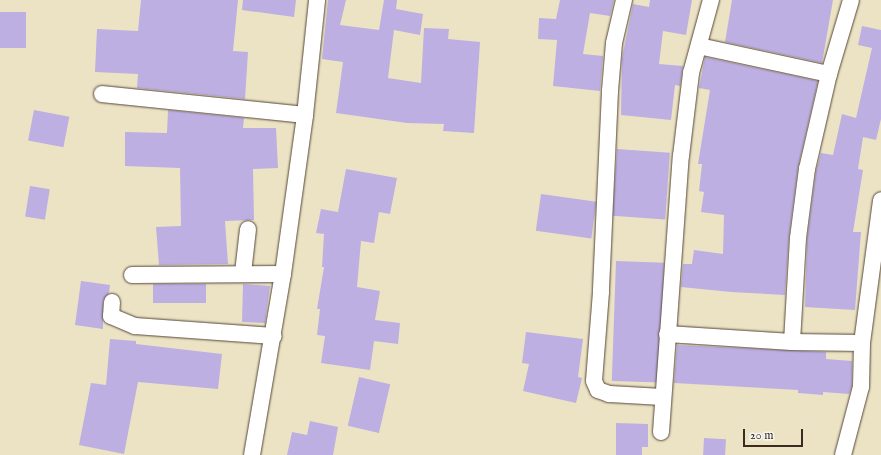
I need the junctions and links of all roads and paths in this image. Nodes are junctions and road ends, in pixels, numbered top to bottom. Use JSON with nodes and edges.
{"nodes":[{"id":1,"x":317,"y":0,"type":"edge"},
{"id":2,"x":624,"y":0,"type":"edge"},
{"id":3,"x":711,"y":0,"type":"edge"},
{"id":4,"x":851,"y":0,"type":"edge"},
{"id":5,"x":699,"y":46,"type":"junction"},
{"id":6,"x":829,"y":74,"type":"junction"},
{"id":7,"x":102,"y":94,"type":"dead end"},
{"id":8,"x":305,"y":115,"type":"junction"},
{"id":9,"x":881,"y":200,"type":"edge"},
{"id":10,"x":248,"y":229,"type":"dead end"},
{"id":11,"x":243,"y":273,"type":"junction"},
{"id":12,"x":132,"y":274,"type":"dead end"},
{"id":13,"x":283,"y":274,"type":"junction"},
{"id":14,"x":112,"y":302,"type":"dead end"},
{"id":15,"x":667,"y":334,"type":"junction"},
{"id":16,"x":274,"y":336,"type":"junction"},
{"id":17,"x":792,"y":342,"type":"junction"},
{"id":18,"x":862,"y":343,"type":"junction"},
{"id":19,"x":662,"y":397,"type":"junction"},
{"id":20,"x":660,"y":432,"type":"dead end"},
{"id":21,"x":252,"y":455,"type":"edge"},
{"id":22,"x":843,"y":455,"type":"edge"}],
"edges":[{"from":1,"to":8,"type":"street"},
{"from":2,"to":19,"type":"street"},
{"from":3,"to":5,"type":"street"},
{"from":4,"to":6,"type":"street"},
{"from":5,"to":6,"type":"street"},
{"from":5,"to":15,"type":"street"},
{"from":6,"to":17,"type":"street"},
{"from":7,"to":8,"type":"street"},
{"from":8,"to":13,"type":"street"},
{"from":9,"to":18,"type":"street"},
{"from":10,"to":11,"type":"street"},
{"from":11,"to":12,"type":"street"},
{"from":11,"to":13,"type":"street"},
{"from":13,"to":16,"type":"street"},
{"from":14,"to":16,"type":"street"},
{"from":15,"to":17,"type":"street"},
{"from":15,"to":19,"type":"street"},
{"from":16,"to":21,"type":"street"},
{"from":17,"to":18,"type":"street"},
{"from":18,"to":22,"type":"street"},
{"from":19,"to":20,"type":"street"}]}
